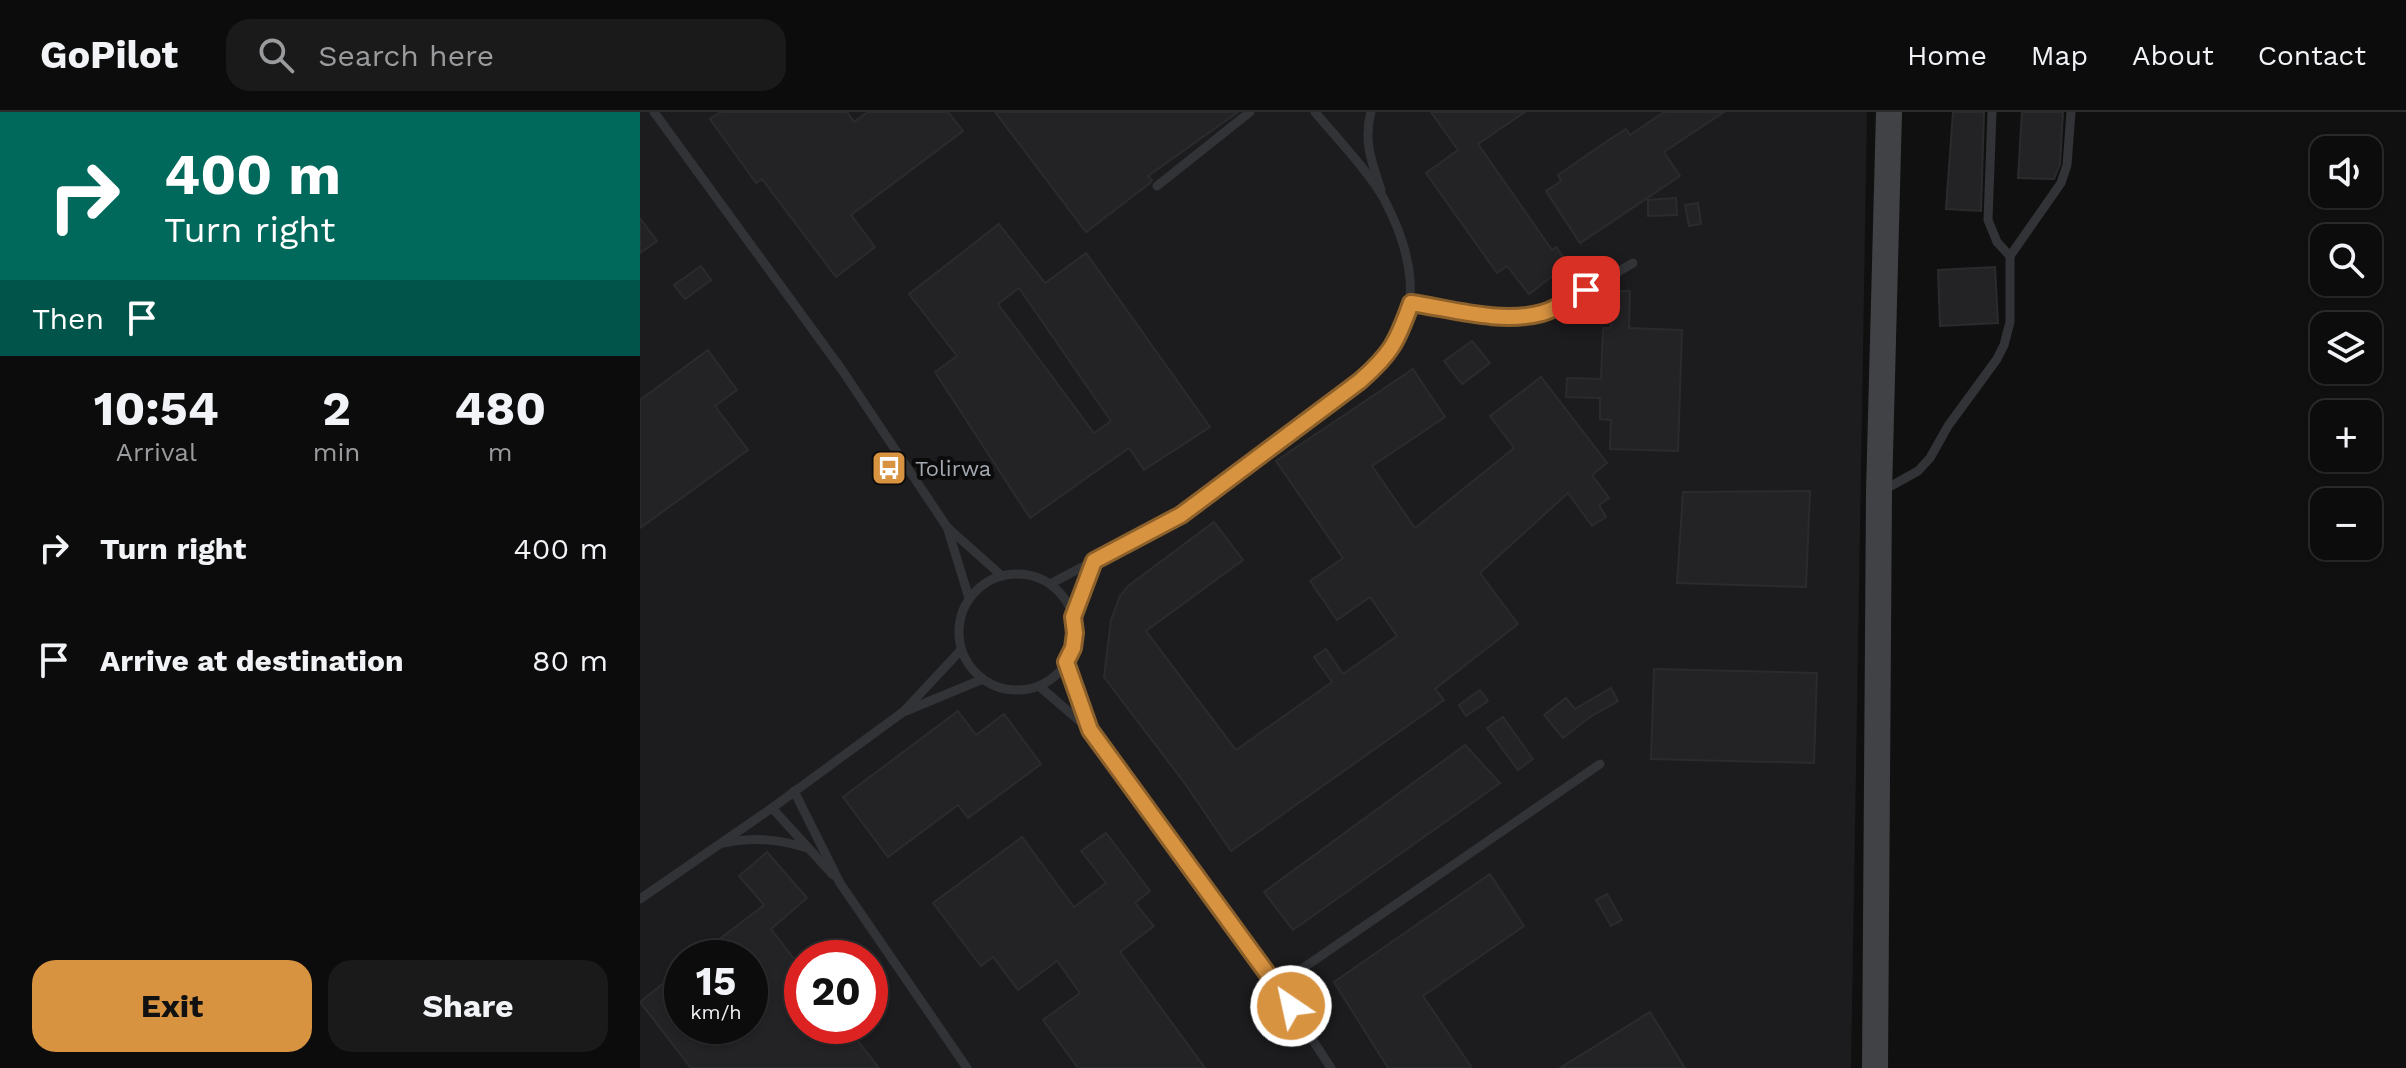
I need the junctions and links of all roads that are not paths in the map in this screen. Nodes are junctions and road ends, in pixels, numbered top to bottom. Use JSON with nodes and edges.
{"nodes":[{"id":1,"x":654,"y":112,"type":"edge"},
{"id":2,"x":1250,"y":112,"type":"edge"},
{"id":3,"x":1371,"y":112,"type":"edge"},
{"id":4,"x":1889,"y":112,"type":"edge"},
{"id":5,"x":1992,"y":112,"type":"edge"},
{"id":6,"x":2071,"y":112,"type":"edge"},
{"id":7,"x":1319,"y":113,"type":"edge"},
{"id":8,"x":1157,"y":186,"type":"dead end"},
{"id":9,"x":1383,"y":197,"type":"junction"},
{"id":10,"x":2010,"y":256,"type":"junction"},
{"id":11,"x":1633,"y":263,"type":"dead end"},
{"id":12,"x":1411,"y":303,"type":"junction"},
{"id":13,"x":1879,"y":492,"type":"junction"},
{"id":14,"x":947,"y":527,"type":"junction"},
{"id":15,"x":1094,"y":561,"type":"junction"},
{"id":16,"x":1002,"y":576,"type":"junction"},
{"id":17,"x":1050,"y":584,"type":"junction"},
{"id":18,"x":969,"y":598,"type":"junction"},
{"id":19,"x":1073,"y":617,"type":"junction"},
{"id":20,"x":961,"y":650,"type":"junction"},
{"id":21,"x":1066,"y":662,"type":"junction"},
{"id":22,"x":983,"y":679,"type":"junction"},
{"id":23,"x":1039,"y":686,"type":"junction"},
{"id":24,"x":903,"y":712,"type":"junction"},
{"id":25,"x":1090,"y":730,"type":"junction"},
{"id":26,"x":1600,"y":764,"type":"dead end"},
{"id":27,"x":794,"y":791,"type":"junction"},
{"id":28,"x":772,"y":808,"type":"junction"},
{"id":29,"x":720,"y":843,"type":"junction"},
{"id":30,"x":809,"y":848,"type":"junction"},
{"id":31,"x":840,"y":883,"type":"junction"},
{"id":32,"x":640,"y":899,"type":"edge"},
{"id":33,"x":1277,"y":986,"type":"junction"},
{"id":34,"x":967,"y":1068,"type":"edge"},
{"id":35,"x":1331,"y":1068,"type":"edge"},
{"id":36,"x":1875,"y":1068,"type":"edge"}],
"edges":[{"from":1,"to":14,"type":"lane"},
{"from":2,"to":8,"type":"lane"},
{"from":3,"to":9,"type":"lane"},
{"from":4,"to":13,"type":"main road"},
{"from":5,"to":10,"type":"lane"},
{"from":6,"to":10,"type":"lane"},
{"from":7,"to":9,"type":"lane"},
{"from":9,"to":12,"type":"lane"},
{"from":10,"to":13,"type":"lane"},
{"from":11,"to":12,"type":"lane"},
{"from":12,"to":15,"type":"lane"},
{"from":13,"to":36,"type":"main road"},
{"from":14,"to":16,"type":"lane"},
{"from":14,"to":18,"type":"lane"},
{"from":15,"to":17,"type":"lane"},
{"from":15,"to":19,"type":"lane"},
{"from":16,"to":17,"type":"lane"},
{"from":16,"to":18,"type":"lane"},
{"from":17,"to":19,"type":"lane"},
{"from":18,"to":20,"type":"lane"},
{"from":19,"to":21,"type":"lane"},
{"from":20,"to":22,"type":"lane"},
{"from":20,"to":24,"type":"lane"},
{"from":21,"to":23,"type":"lane"},
{"from":21,"to":25,"type":"lane"},
{"from":22,"to":23,"type":"lane"},
{"from":22,"to":24,"type":"lane"},
{"from":23,"to":25,"type":"lane"},
{"from":24,"to":27,"type":"lane"},
{"from":25,"to":33,"type":"lane"},
{"from":26,"to":33,"type":"lane"},
{"from":27,"to":28,"type":"lane"},
{"from":27,"to":31,"type":"lane"},
{"from":28,"to":29,"type":"lane"},
{"from":28,"to":30,"type":"lane"},
{"from":29,"to":30,"type":"lane"},
{"from":29,"to":32,"type":"lane"},
{"from":30,"to":31,"type":"lane"},
{"from":31,"to":34,"type":"lane"},
{"from":33,"to":35,"type":"lane"}]}
